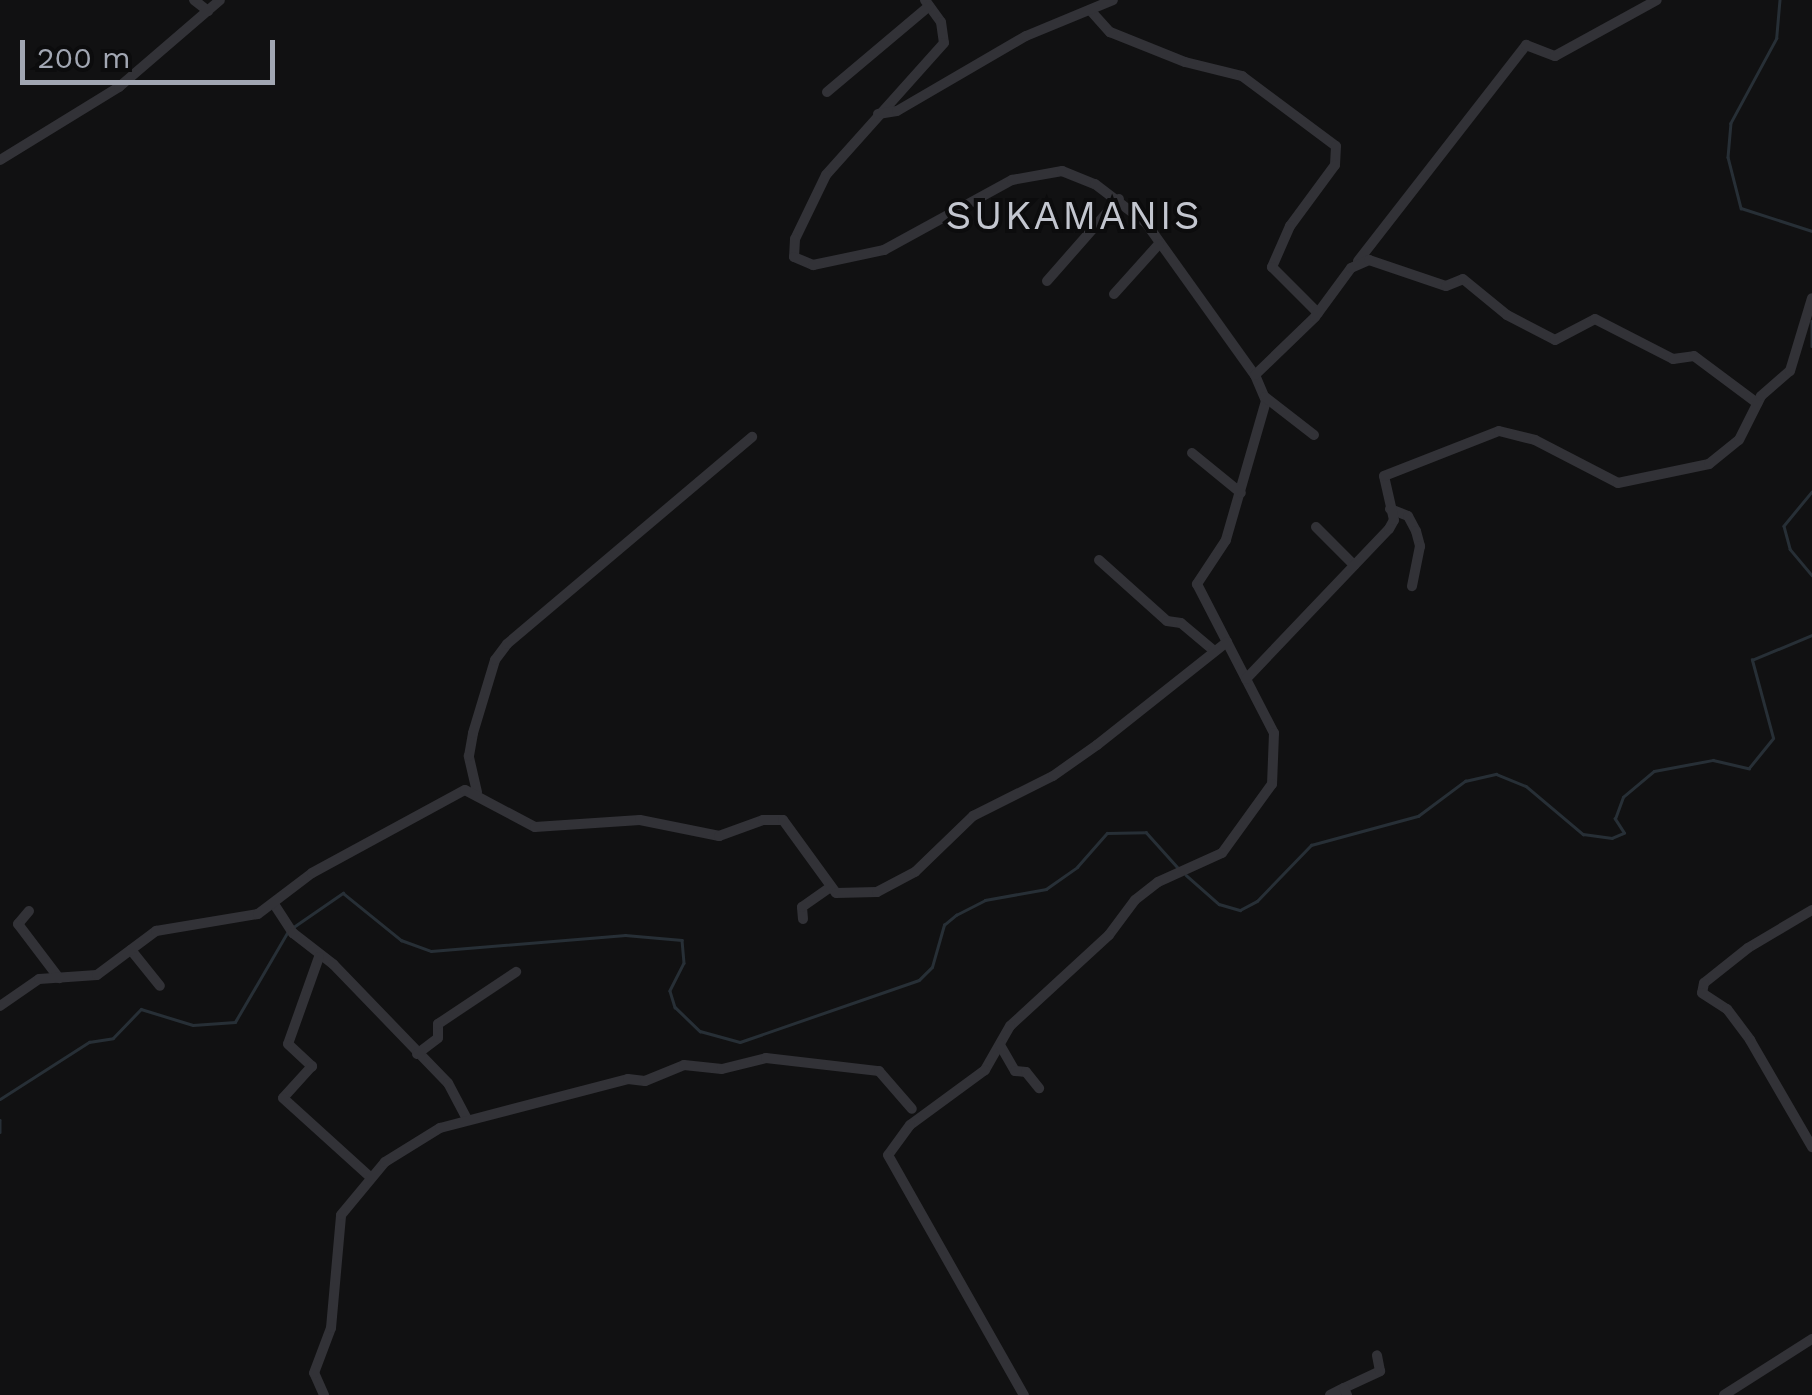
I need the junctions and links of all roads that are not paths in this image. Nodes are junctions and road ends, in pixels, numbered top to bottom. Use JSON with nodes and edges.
{"nodes":[{"id":1,"x":194,"y":0,"type":"edge"},
{"id":2,"x":220,"y":0,"type":"edge"},
{"id":3,"x":1113,"y":0,"type":"edge"},
{"id":4,"x":1657,"y":0,"type":"edge"},
{"id":5,"x":927,"y":3,"type":"edge"},
{"id":6,"x":1090,"y":10,"type":"junction"},
{"id":7,"x":208,"y":11,"type":"junction"},
{"id":8,"x":827,"y":92,"type":"dead end"},
{"id":9,"x":878,"y":114,"type":"junction"},
{"id":10,"x":0,"y":160,"type":"edge"},
{"id":11,"x":1118,"y":199,"type":"junction"},
{"id":12,"x":1160,"y":244,"type":"junction"},
{"id":13,"x":1358,"y":261,"type":"junction"},
{"id":14,"x":1047,"y":282,"type":"dead end"},
{"id":15,"x":1114,"y":294,"type":"dead end"},
{"id":16,"x":1812,"y":298,"type":"edge"},
{"id":17,"x":1318,"y":313,"type":"junction"},
{"id":18,"x":1255,"y":375,"type":"junction"},
{"id":19,"x":1266,"y":397,"type":"junction"},
{"id":20,"x":1757,"y":403,"type":"junction"},
{"id":21,"x":1314,"y":434,"type":"dead end"},
{"id":22,"x":752,"y":437,"type":"dead end"},
{"id":23,"x":1192,"y":453,"type":"dead end"},
{"id":24,"x":1241,"y":492,"type":"junction"},
{"id":25,"x":1390,"y":509,"type":"junction"},
{"id":26,"x":1316,"y":527,"type":"dead end"},
{"id":27,"x":1099,"y":560,"type":"dead end"},
{"id":28,"x":1354,"y":565,"type":"junction"},
{"id":29,"x":1412,"y":586,"type":"dead end"},
{"id":30,"x":1227,"y":642,"type":"junction"},
{"id":31,"x":1212,"y":650,"type":"junction"},
{"id":32,"x":1246,"y":679,"type":"junction"},
{"id":33,"x":477,"y":792,"type":"junction"},
{"id":34,"x":831,"y":887,"type":"junction"},
{"id":35,"x":274,"y":904,"type":"junction"},
{"id":36,"x":1812,"y":910,"type":"edge"},
{"id":37,"x":29,"y":911,"type":"dead end"},
{"id":38,"x":803,"y":919,"type":"dead end"},
{"id":39,"x":131,"y":950,"type":"junction"},
{"id":40,"x":319,"y":957,"type":"junction"},
{"id":41,"x":516,"y":972,"type":"dead end"},
{"id":42,"x":59,"y":978,"type":"junction"},
{"id":43,"x":160,"y":986,"type":"dead end"},
{"id":44,"x":0,"y":1006,"type":"edge"},
{"id":45,"x":1000,"y":1045,"type":"junction"},
{"id":46,"x":417,"y":1054,"type":"junction"},
{"id":47,"x":1039,"y":1088,"type":"dead end"},
{"id":48,"x":912,"y":1109,"type":"dead end"},
{"id":49,"x":467,"y":1118,"type":"junction"},
{"id":50,"x":1812,"y":1147,"type":"edge"},
{"id":51,"x":369,"y":1176,"type":"junction"},
{"id":52,"x":1812,"y":1339,"type":"edge"},
{"id":53,"x":1377,"y":1355,"type":"dead end"},
{"id":54,"x":1346,"y":1392,"type":"edge"},
{"id":55,"x":324,"y":1395,"type":"edge"},
{"id":56,"x":1024,"y":1395,"type":"edge"},
{"id":57,"x":1330,"y":1395,"type":"edge"},
{"id":58,"x":1724,"y":1395,"type":"edge"}],
"edges":[{"from":1,"to":7,"type":"street"},
{"from":2,"to":7,"type":"street"},
{"from":3,"to":6,"type":"street"},
{"from":4,"to":13,"type":"street"},
{"from":5,"to":8,"type":"street"},
{"from":5,"to":9,"type":"street"},
{"from":6,"to":9,"type":"street"},
{"from":6,"to":17,"type":"street"},
{"from":7,"to":10,"type":"street"},
{"from":9,"to":11,"type":"street"},
{"from":11,"to":12,"type":"street"},
{"from":11,"to":14,"type":"street"},
{"from":12,"to":15,"type":"street"},
{"from":12,"to":18,"type":"street"},
{"from":13,"to":17,"type":"street"},
{"from":13,"to":20,"type":"street"},
{"from":16,"to":20,"type":"street"},
{"from":17,"to":18,"type":"street"},
{"from":18,"to":19,"type":"street"},
{"from":19,"to":21,"type":"street"},
{"from":19,"to":24,"type":"street"},
{"from":20,"to":25,"type":"street"},
{"from":22,"to":33,"type":"street"},
{"from":23,"to":24,"type":"street"},
{"from":24,"to":30,"type":"street"},
{"from":25,"to":28,"type":"street"},
{"from":25,"to":29,"type":"street"},
{"from":26,"to":28,"type":"street"},
{"from":27,"to":31,"type":"street"},
{"from":28,"to":32,"type":"street"},
{"from":30,"to":31,"type":"street"},
{"from":30,"to":32,"type":"street"},
{"from":31,"to":34,"type":"street"},
{"from":32,"to":45,"type":"street"},
{"from":33,"to":34,"type":"street"},
{"from":33,"to":35,"type":"street"},
{"from":34,"to":38,"type":"street"},
{"from":35,"to":39,"type":"street"},
{"from":35,"to":40,"type":"street"},
{"from":36,"to":50,"type":"street"},
{"from":37,"to":42,"type":"street"},
{"from":39,"to":42,"type":"street"},
{"from":39,"to":43,"type":"street"},
{"from":40,"to":46,"type":"street"},
{"from":40,"to":51,"type":"street"},
{"from":41,"to":46,"type":"street"},
{"from":42,"to":44,"type":"street"},
{"from":45,"to":47,"type":"street"},
{"from":45,"to":56,"type":"street"},
{"from":46,"to":49,"type":"street"},
{"from":48,"to":49,"type":"street"},
{"from":49,"to":51,"type":"street"},
{"from":51,"to":55,"type":"street"},
{"from":52,"to":58,"type":"street"},
{"from":53,"to":54,"type":"street"},
{"from":54,"to":57,"type":"street"}]}
